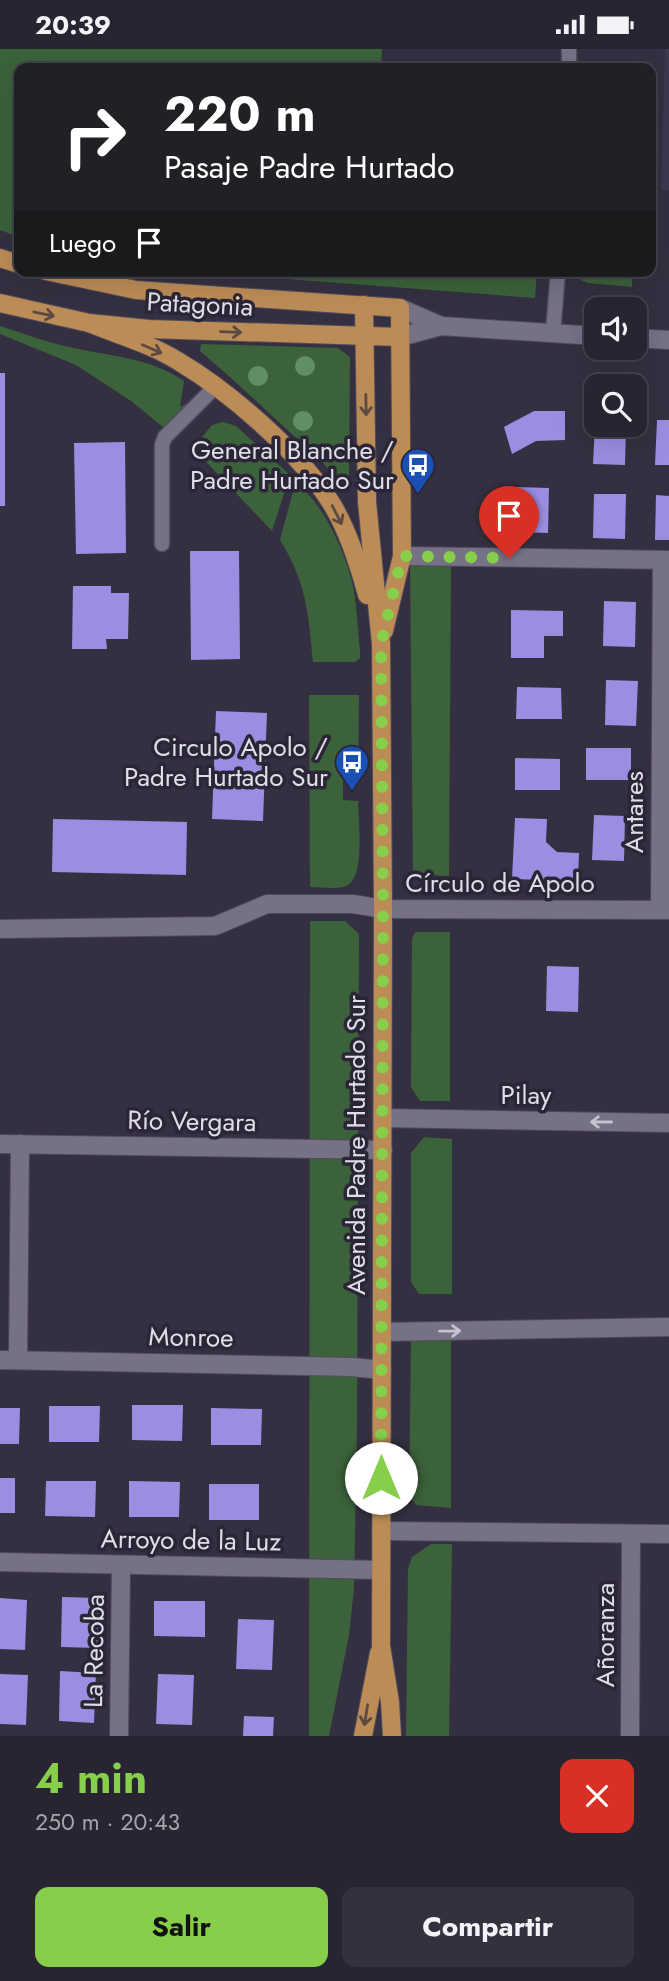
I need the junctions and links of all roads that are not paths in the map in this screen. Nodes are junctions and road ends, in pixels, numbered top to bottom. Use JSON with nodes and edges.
{"nodes":[{"id":1,"x":74,"y":277,"type":"edge"},
{"id":2,"x":558,"y":277,"type":"edge"},
{"id":3,"x":0,"y":303,"type":"edge"},
{"id":4,"x":364,"y":305,"type":"junction"},
{"id":5,"x":400,"y":308,"type":"junction"},
{"id":6,"x":89,"y":323,"type":"junction"},
{"id":7,"x":441,"y":326,"type":"junction"},
{"id":8,"x":553,"y":333,"type":"junction"},
{"id":9,"x":584,"y":335,"type":"edge"},
{"id":10,"x":365,"y":336,"type":"junction"},
{"id":11,"x":400,"y":337,"type":"junction"},
{"id":12,"x":647,"y":339,"type":"edge"},
{"id":13,"x":669,"y":340,"type":"edge"},
{"id":14,"x":216,"y":386,"type":"junction"},
{"id":15,"x":162,"y":544,"type":"dead end"},
{"id":16,"x":402,"y":556,"type":"junction"},
{"id":17,"x":665,"y":560,"type":"edge"},
{"id":18,"x":381,"y":644,"type":"junction"},
{"id":19,"x":665,"y":714,"type":"edge"},
{"id":20,"x":383,"y":909,"type":"junction"},
{"id":21,"x":664,"y":910,"type":"edge"},
{"id":22,"x":0,"y":929,"type":"edge"},
{"id":23,"x":383,"y":1118,"type":"junction"},
{"id":24,"x":669,"y":1123,"type":"edge"},
{"id":25,"x":0,"y":1144,"type":"edge"},
{"id":26,"x":20,"y":1144,"type":"junction"},
{"id":27,"x":383,"y":1150,"type":"junction"},
{"id":28,"x":669,"y":1327,"type":"edge"},
{"id":29,"x":382,"y":1332,"type":"junction"},
{"id":30,"x":9,"y":1360,"type":"edge"},
{"id":31,"x":382,"y":1370,"type":"junction"},
{"id":32,"x":381,"y":1531,"type":"junction"},
{"id":33,"x":631,"y":1534,"type":"junction"},
{"id":34,"x":669,"y":1534,"type":"edge"},
{"id":35,"x":0,"y":1562,"type":"edge"},
{"id":36,"x":121,"y":1566,"type":"junction"},
{"id":37,"x":381,"y":1570,"type":"junction"},
{"id":38,"x":380,"y":1646,"type":"junction"},
{"id":39,"x":119,"y":1736,"type":"edge"},
{"id":40,"x":363,"y":1736,"type":"edge"},
{"id":41,"x":392,"y":1736,"type":"edge"},
{"id":42,"x":630,"y":1736,"type":"edge"}],
"edges":[{"from":1,"to":4,"type":"main road","name":"Patagonia"},
{"from":2,"to":8,"type":"lane"},
{"from":3,"to":6,"type":"main road","name":"Patagonia","one_way":true},
{"from":4,"to":5,"type":"main road","name":"Patagonia"},
{"from":4,"to":10,"type":"main road","name":"Avenida Padre Hurtado Sur"},
{"from":5,"to":7,"type":"street"},
{"from":5,"to":11,"type":"main road","name":"Avenida Padre Hurtado Sur"},
{"from":6,"to":10,"type":"main road","name":"Patagonia","one_way":true},
{"from":6,"to":14,"type":"main road","one_way":true},
{"from":7,"to":8,"type":"street"},
{"from":7,"to":11,"type":"street"},
{"from":8,"to":9,"type":"street"},
{"from":10,"to":11,"type":"main road","name":"Patagonia"},
{"from":10,"to":18,"type":"main road","name":"Avenida Padre Hurtado Sur","one_way":true},
{"from":11,"to":16,"type":"main road","name":"Avenida Padre Hurtado Sur"},
{"from":12,"to":13,"type":"street"},
{"from":14,"to":15,"type":"lane"},
{"from":14,"to":18,"type":"main road","one_way":true},
{"from":16,"to":17,"type":"street"},
{"from":16,"to":18,"type":"main road","name":"Avenida Padre Hurtado Sur"},
{"from":17,"to":19,"type":"street","name":"Antares"},
{"from":18,"to":20,"type":"main road","name":"Avenida Padre Hurtado Sur"},
{"from":19,"to":21,"type":"street","name":"Antares"},
{"from":20,"to":21,"type":"street","name":"Círculo de Apolo"},
{"from":20,"to":22,"type":"street","name":"Círculo de Apolo"},
{"from":20,"to":23,"type":"main road","name":"Avenida Padre Hurtado Sur"},
{"from":24,"to":23,"type":"street","name":"Pilay","one_way":true},
{"from":23,"to":27,"type":"main road","name":"Avenida Padre Hurtado Sur"},
{"from":25,"to":26,"type":"street","name":"Río Vergara"},
{"from":26,"to":27,"type":"street","name":"Río Vergara"},
{"from":26,"to":30,"type":"street"},
{"from":27,"to":29,"type":"main road","name":"Avenida Padre Hurtado Sur"},
{"from":29,"to":28,"type":"street","one_way":true},
{"from":29,"to":31,"type":"main road","name":"Avenida Padre Hurtado Sur"},
{"from":30,"to":31,"type":"street","name":"Monroe"},
{"from":31,"to":32,"type":"main road","name":"Avenida Padre Hurtado Sur"},
{"from":32,"to":33,"type":"street"},
{"from":32,"to":37,"type":"main road","name":"Avenida Padre Hurtado Sur"},
{"from":33,"to":34,"type":"street"},
{"from":33,"to":42,"type":"street","name":"Añoranza"},
{"from":35,"to":36,"type":"street","name":"Arroyo de la Luz"},
{"from":36,"to":37,"type":"street","name":"Arroyo de la Luz"},
{"from":36,"to":39,"type":"street","name":"La Recoba"},
{"from":37,"to":38,"type":"main road","name":"Avenida Padre Hurtado Sur"},
{"from":38,"to":40,"type":"main road","name":"Avenida Padre Hurtado Sur","one_way":true},
{"from":38,"to":41,"type":"main road","name":"Avenida Padre Hurtado Sur"}]}
